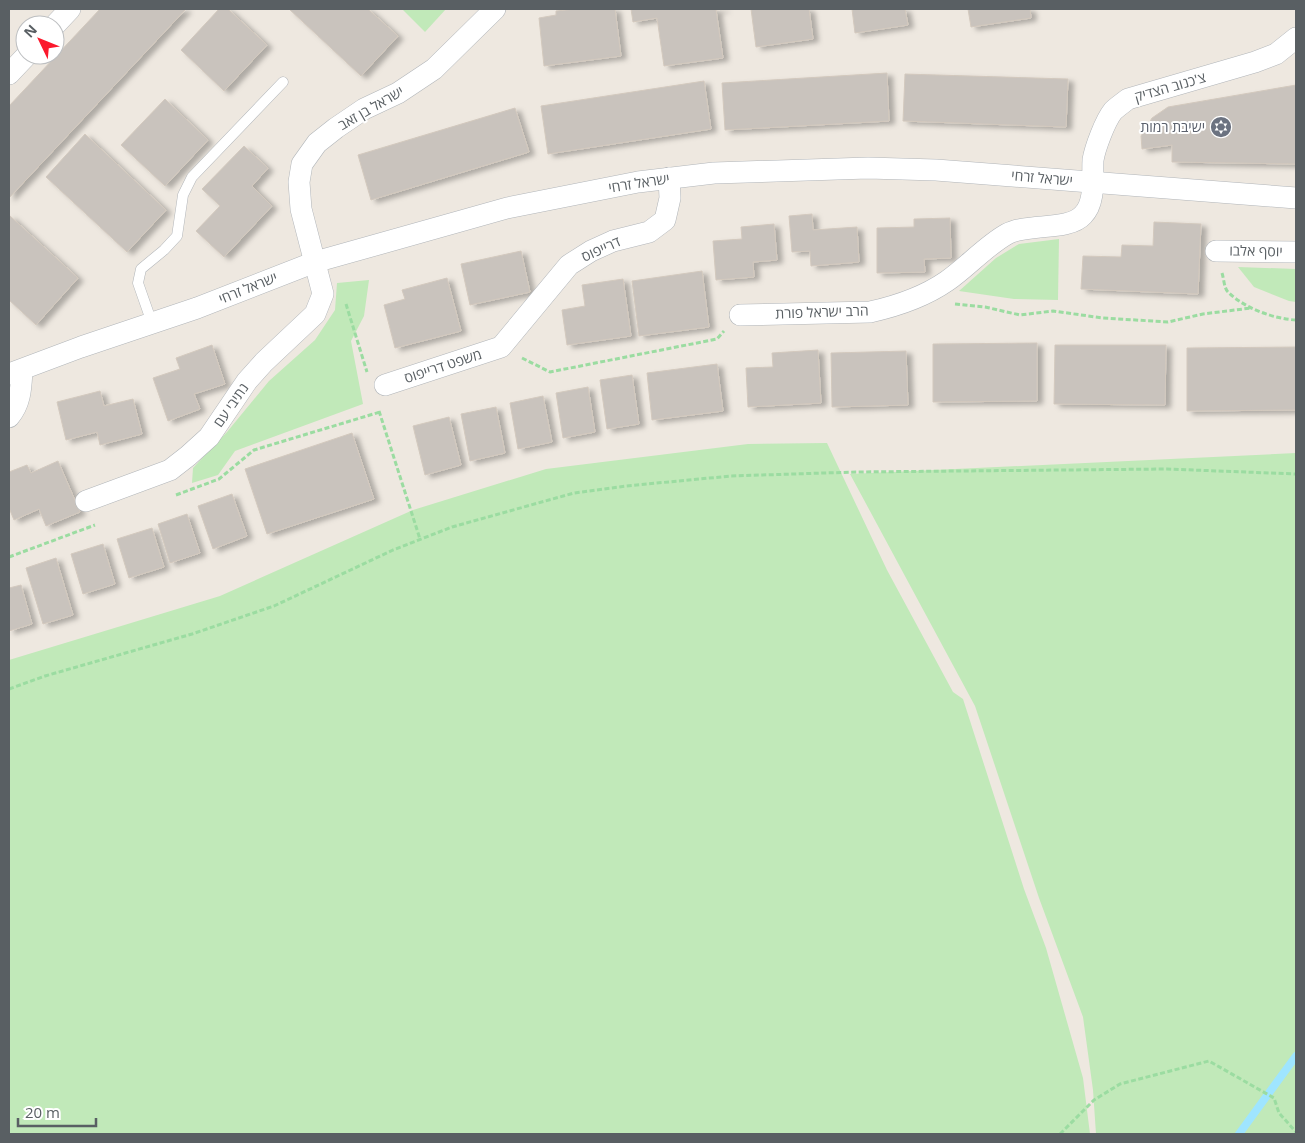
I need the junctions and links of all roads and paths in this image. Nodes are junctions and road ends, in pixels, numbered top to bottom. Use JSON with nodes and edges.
{"nodes":[{"id":1,"x":495,"y":9,"type":"edge"},
{"id":2,"x":1296,"y":38,"type":"edge"},
{"id":3,"x":283,"y":82,"type":"dead end"},
{"id":4,"x":669,"y":178,"type":"junction"},
{"id":5,"x":1093,"y":182,"type":"junction"},
{"id":6,"x":1296,"y":198,"type":"edge"},
{"id":7,"x":1216,"y":251,"type":"joint"},
{"id":8,"x":1296,"y":252,"type":"edge"},
{"id":9,"x":315,"y":262,"type":"junction"},
{"id":10,"x":946,"y":303,"type":"dead end"},
{"id":11,"x":1251,"y":308,"type":"junction"},
{"id":12,"x":740,"y":315,"type":"joint"},
{"id":13,"x":1296,"y":320,"type":"edge"},
{"id":14,"x":152,"y":323,"type":"junction"},
{"id":15,"x":501,"y":347,"type":"junction"},
{"id":16,"x":15,"y":372,"type":"edge"},
{"id":17,"x":385,"y":385,"type":"dead end"},
{"id":18,"x":9,"y":418,"type":"edge"},
{"id":19,"x":1296,"y":474,"type":"edge"},
{"id":20,"x":86,"y":501,"type":"dead end"},
{"id":21,"x":9,"y":689,"type":"edge"},
{"id":22,"x":1296,"y":1132,"type":"edge"},
{"id":23,"x":1060,"y":1134,"type":"edge"}],
"edges":[{"from":1,"to":9,"type":"street","name":"ישראל בן זאב"},
{"from":2,"to":5,"type":"street","name":"צ'כנוב הצדיק"},
{"from":3,"to":14,"type":"lane"},
{"from":4,"to":5,"type":"street","name":"ישראל זרחי"},
{"from":4,"to":9,"type":"street","name":"ישראל זרחי"},
{"from":4,"to":15,"type":"street","name":"דרייפוס"},
{"from":5,"to":6,"type":"street","name":"ישראל זרחי"},
{"from":5,"to":12,"type":"street","name":"הרב ישראל פורת"},
{"from":7,"to":8,"type":"street","name":"יוסף אלבו"},
{"from":7,"to":11,"type":"path"},
{"from":9,"to":14,"type":"street","name":"ישראל זרחי"},
{"from":9,"to":20,"type":"street","name":"נתיבי עם"},
{"from":10,"to":11,"type":"path"},
{"from":11,"to":13,"type":"path"},
{"from":12,"to":15,"type":"path"},
{"from":14,"to":16,"type":"street","name":"ישראל זרחי"},
{"from":15,"to":17,"type":"street","name":"משפט דרייפוס"},
{"from":16,"to":18,"type":"street"},
{"from":19,"to":21,"type":"path"},
{"from":22,"to":23,"type":"path"}]}
